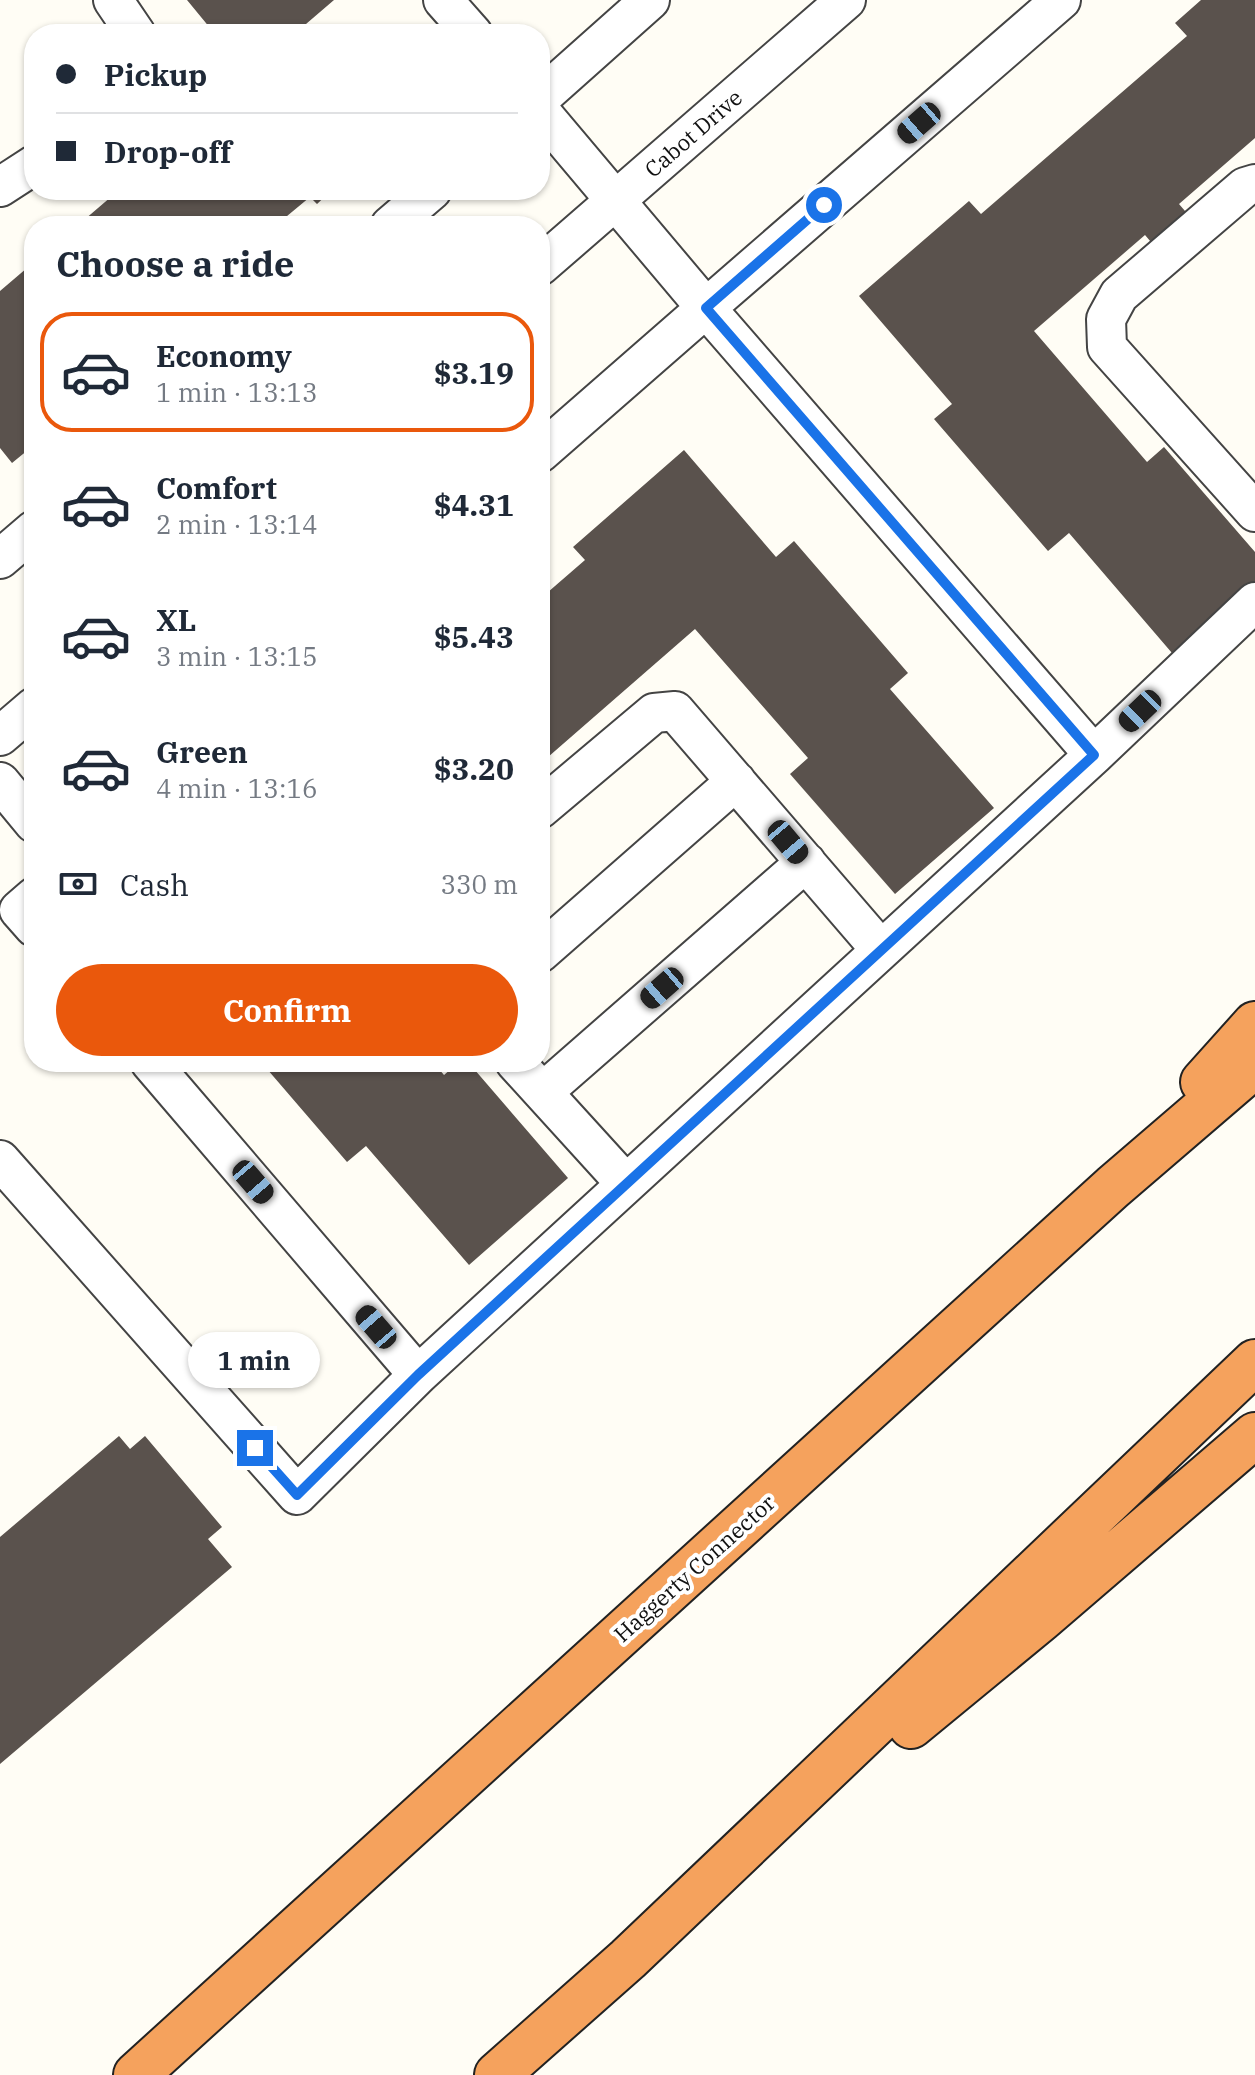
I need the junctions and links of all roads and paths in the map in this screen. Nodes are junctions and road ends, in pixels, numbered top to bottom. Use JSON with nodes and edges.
{"nodes":[{"id":1,"x":113,"y":0,"type":"edge"},
{"id":2,"x":443,"y":0,"type":"edge"},
{"id":3,"x":650,"y":0,"type":"edge"},
{"id":4,"x":846,"y":0,"type":"edge"},
{"id":5,"x":1061,"y":0,"type":"edge"},
{"id":6,"x":129,"y":24,"type":"edge"},
{"id":7,"x":464,"y":24,"type":"edge"},
{"id":8,"x":550,"y":89,"type":"edge"},
{"id":9,"x":550,"y":122,"type":"edge"},
{"id":10,"x":24,"y":171,"type":"edge"},
{"id":11,"x":1255,"y":184,"type":"edge"},
{"id":12,"x":0,"y":187,"type":"edge"},
{"id":13,"x":617,"y":199,"type":"junction"},
{"id":14,"x":420,"y":200,"type":"edge"},
{"id":15,"x":402,"y":216,"type":"edge"},
{"id":16,"x":550,"y":257,"type":"edge"},
{"id":17,"x":706,"y":308,"type":"junction"},
{"id":18,"x":550,"y":444,"type":"edge"},
{"id":19,"x":1255,"y":512,"type":"edge"},
{"id":20,"x":24,"y":539,"type":"edge"},
{"id":21,"x":0,"y":559,"type":"edge"},
{"id":22,"x":1255,"y":602,"type":"edge"},
{"id":23,"x":24,"y":716,"type":"edge"},
{"id":24,"x":0,"y":736,"type":"edge"},
{"id":25,"x":1094,"y":755,"type":"junction"},
{"id":26,"x":736,"y":781,"type":"junction"},
{"id":27,"x":0,"y":782,"type":"edge"},
{"id":28,"x":550,"y":801,"type":"edge"},
{"id":29,"x":24,"y":811,"type":"edge"},
{"id":30,"x":806,"y":862,"type":"junction"},
{"id":31,"x":550,"y":944,"type":"edge"},
{"id":32,"x":881,"y":950,"type":"junction"},
{"id":33,"x":1255,"y":1024,"type":"edge"},
{"id":34,"x":1255,"y":1065,"type":"edge"},
{"id":35,"x":159,"y":1072,"type":"edge"},
{"id":36,"x":524,"y":1072,"type":"edge"},
{"id":37,"x":543,"y":1092,"type":"junction"},
{"id":38,"x":0,"y":1160,"type":"edge"},
{"id":39,"x":626,"y":1184,"type":"junction"},
{"id":40,"x":1113,"y":1187,"type":"junction"},
{"id":41,"x":1255,"y":1362,"type":"edge"},
{"id":42,"x":418,"y":1375,"type":"junction"},
{"id":43,"x":1255,"y":1435,"type":"edge"},
{"id":44,"x":628,"y":1959,"type":"junction"},
{"id":45,"x":136,"y":2075,"type":"edge"},
{"id":46,"x":497,"y":2075,"type":"edge"}],
"edges":[{"from":1,"to":6,"type":"street"},
{"from":2,"to":7,"type":"street"},
{"from":3,"to":8,"type":"street"},
{"from":4,"to":13,"type":"street","name":"Cabot Drive"},
{"from":5,"to":17,"type":"street"},
{"from":9,"to":13,"type":"street"},
{"from":10,"to":12,"type":"street"},
{"from":11,"to":19,"type":"street"},
{"from":13,"to":16,"type":"street","name":"Cabot Drive"},
{"from":13,"to":17,"type":"street"},
{"from":14,"to":15,"type":"street"},
{"from":17,"to":18,"type":"street"},
{"from":17,"to":25,"type":"street"},
{"from":20,"to":21,"type":"street"},
{"from":22,"to":25,"type":"street"},
{"from":23,"to":24,"type":"street"},
{"from":25,"to":32,"type":"street"},
{"from":26,"to":28,"type":"street"},
{"from":26,"to":30,"type":"street"},
{"from":26,"to":31,"type":"street"},
{"from":27,"to":29,"type":"street"},
{"from":30,"to":32,"type":"street"},
{"from":30,"to":37,"type":"street"},
{"from":32,"to":39,"type":"street"},
{"from":33,"to":40,"type":"highway"},
{"from":34,"to":40,"type":"highway","name":"Haggerty Connector"},
{"from":35,"to":42,"type":"street"},
{"from":36,"to":37,"type":"street"},
{"from":37,"to":39,"type":"street"},
{"from":38,"to":42,"type":"street"},
{"from":39,"to":42,"type":"street"},
{"from":40,"to":45,"type":"highway","name":"Haggerty Connector"},
{"from":41,"to":44,"type":"highway"},
{"from":43,"to":44,"type":"highway"},
{"from":44,"to":46,"type":"highway"}]}
